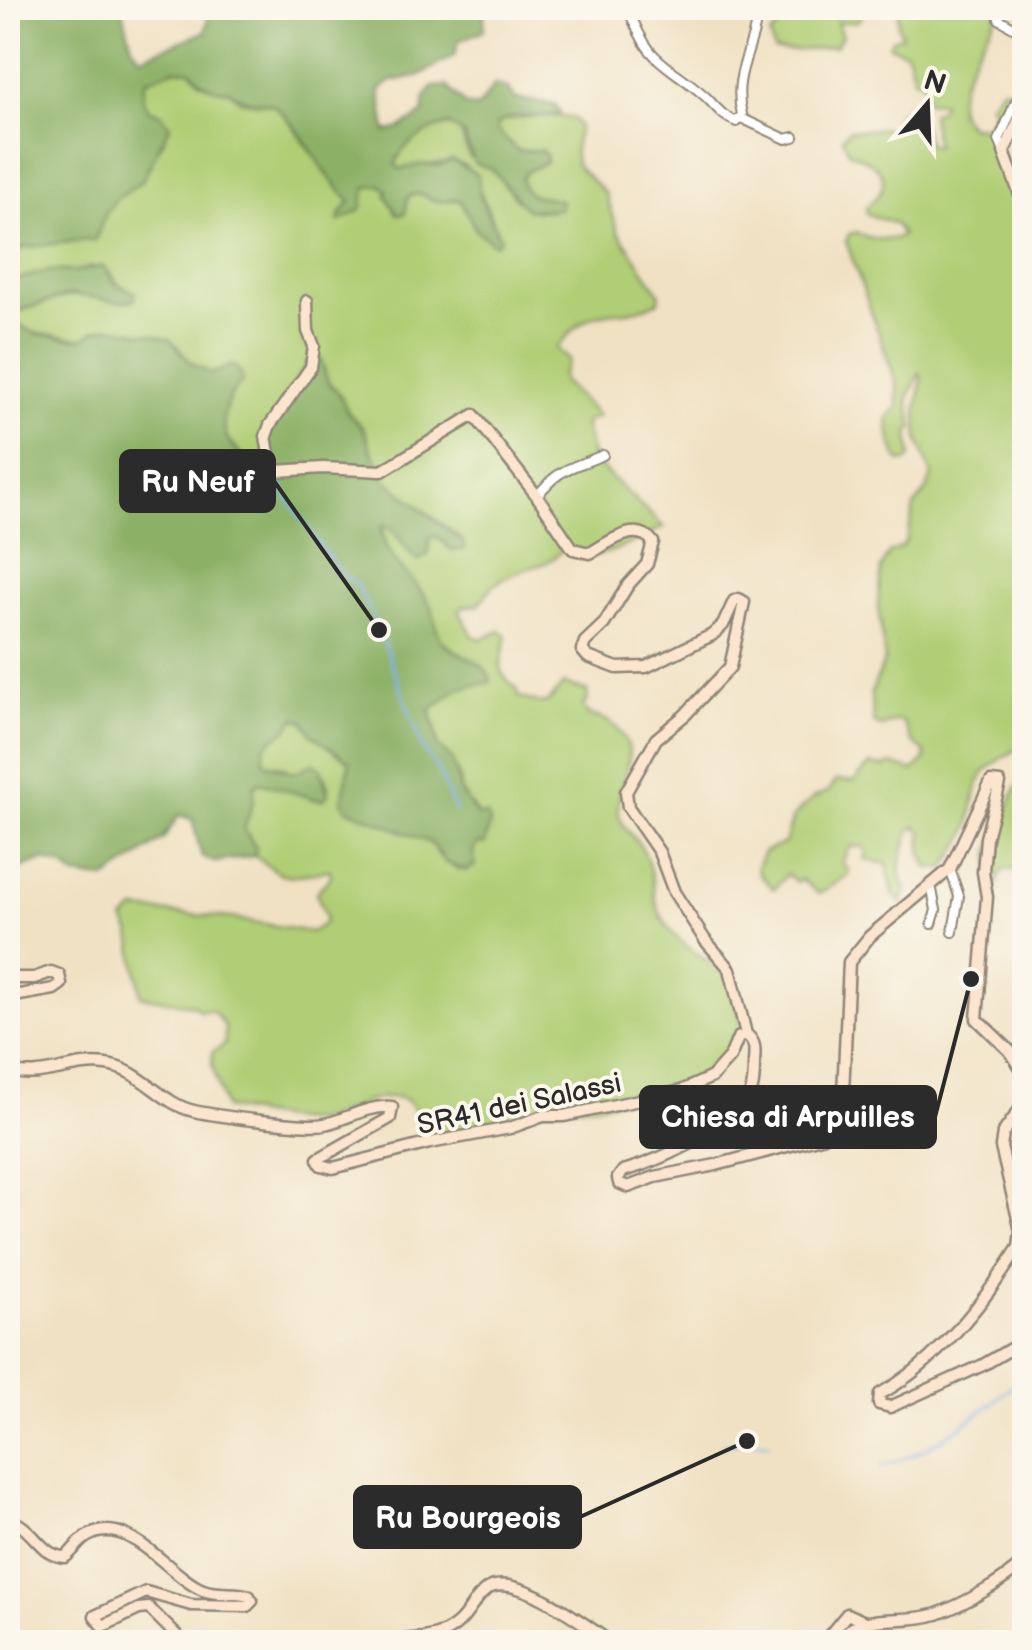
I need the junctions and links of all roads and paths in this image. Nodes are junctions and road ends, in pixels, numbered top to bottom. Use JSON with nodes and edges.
{"nodes":[{"id":1,"x":628,"y":8,"type":"edge"},
{"id":2,"x":758,"y":8,"type":"edge"},
{"id":3,"x":1000,"y":19,"type":"dead end"},
{"id":4,"x":1024,"y":33,"type":"edge"},
{"id":5,"x":1024,"y":83,"type":"edge"},
{"id":6,"x":1024,"y":109,"type":"edge"},
{"id":7,"x":741,"y":118,"type":"junction"},
{"id":8,"x":794,"y":137,"type":"dead end"},
{"id":9,"x":1004,"y":152,"type":"junction"},
{"id":10,"x":1024,"y":206,"type":"edge"},
{"id":11,"x":307,"y":302,"type":"dead end"},
{"id":12,"x":603,"y":454,"type":"dead end"},
{"id":13,"x":537,"y":496,"type":"junction"},
{"id":14,"x":950,"y":869,"type":"junction"},
{"id":15,"x":931,"y":885,"type":"junction"},
{"id":16,"x":932,"y":924,"type":"dead end"},
{"id":17,"x":953,"y":932,"type":"dead end"},
{"id":18,"x":8,"y":978,"type":"edge"},
{"id":19,"x":8,"y":997,"type":"edge"},
{"id":20,"x":746,"y":1034,"type":"junction"},
{"id":21,"x":8,"y":1070,"type":"edge"},
{"id":22,"x":1024,"y":1072,"type":"edge"},
{"id":23,"x":1024,"y":1104,"type":"edge"},
{"id":24,"x":1024,"y":1341,"type":"edge"},
{"id":25,"x":8,"y":1520,"type":"edge"},
{"id":26,"x":1024,"y":1563,"type":"edge"},
{"id":27,"x":865,"y":1622,"type":"junction"},
{"id":28,"x":183,"y":1642,"type":"edge"},
{"id":29,"x":374,"y":1642,"type":"edge"},
{"id":30,"x":610,"y":1642,"type":"edge"},
{"id":31,"x":824,"y":1642,"type":"edge"},
{"id":32,"x":837,"y":1642,"type":"edge"}],
"edges":[{"from":1,"to":7,"type":"street"},
{"from":2,"to":7,"type":"street"},
{"from":3,"to":4,"type":"street"},
{"from":5,"to":9,"type":"street"},
{"from":6,"to":9,"type":"street"},
{"from":7,"to":8,"type":"street"},
{"from":9,"to":10,"type":"street"},
{"from":11,"to":13,"type":"street"},
{"from":12,"to":13,"type":"street"},
{"from":13,"to":20,"type":"street"},
{"from":14,"to":15,"type":"street"},
{"from":14,"to":17,"type":"street"},
{"from":14,"to":22,"type":"street"},
{"from":15,"to":16,"type":"street"},
{"from":15,"to":20,"type":"street"},
{"from":18,"to":19,"type":"street"},
{"from":20,"to":21,"type":"street","name":"SR41 dei Salassi"},
{"from":23,"to":24,"type":"street"},
{"from":25,"to":28,"type":"street"},
{"from":26,"to":27,"type":"street"},
{"from":27,"to":31,"type":"street"},
{"from":27,"to":32,"type":"street"},
{"from":29,"to":30,"type":"street"}]}
